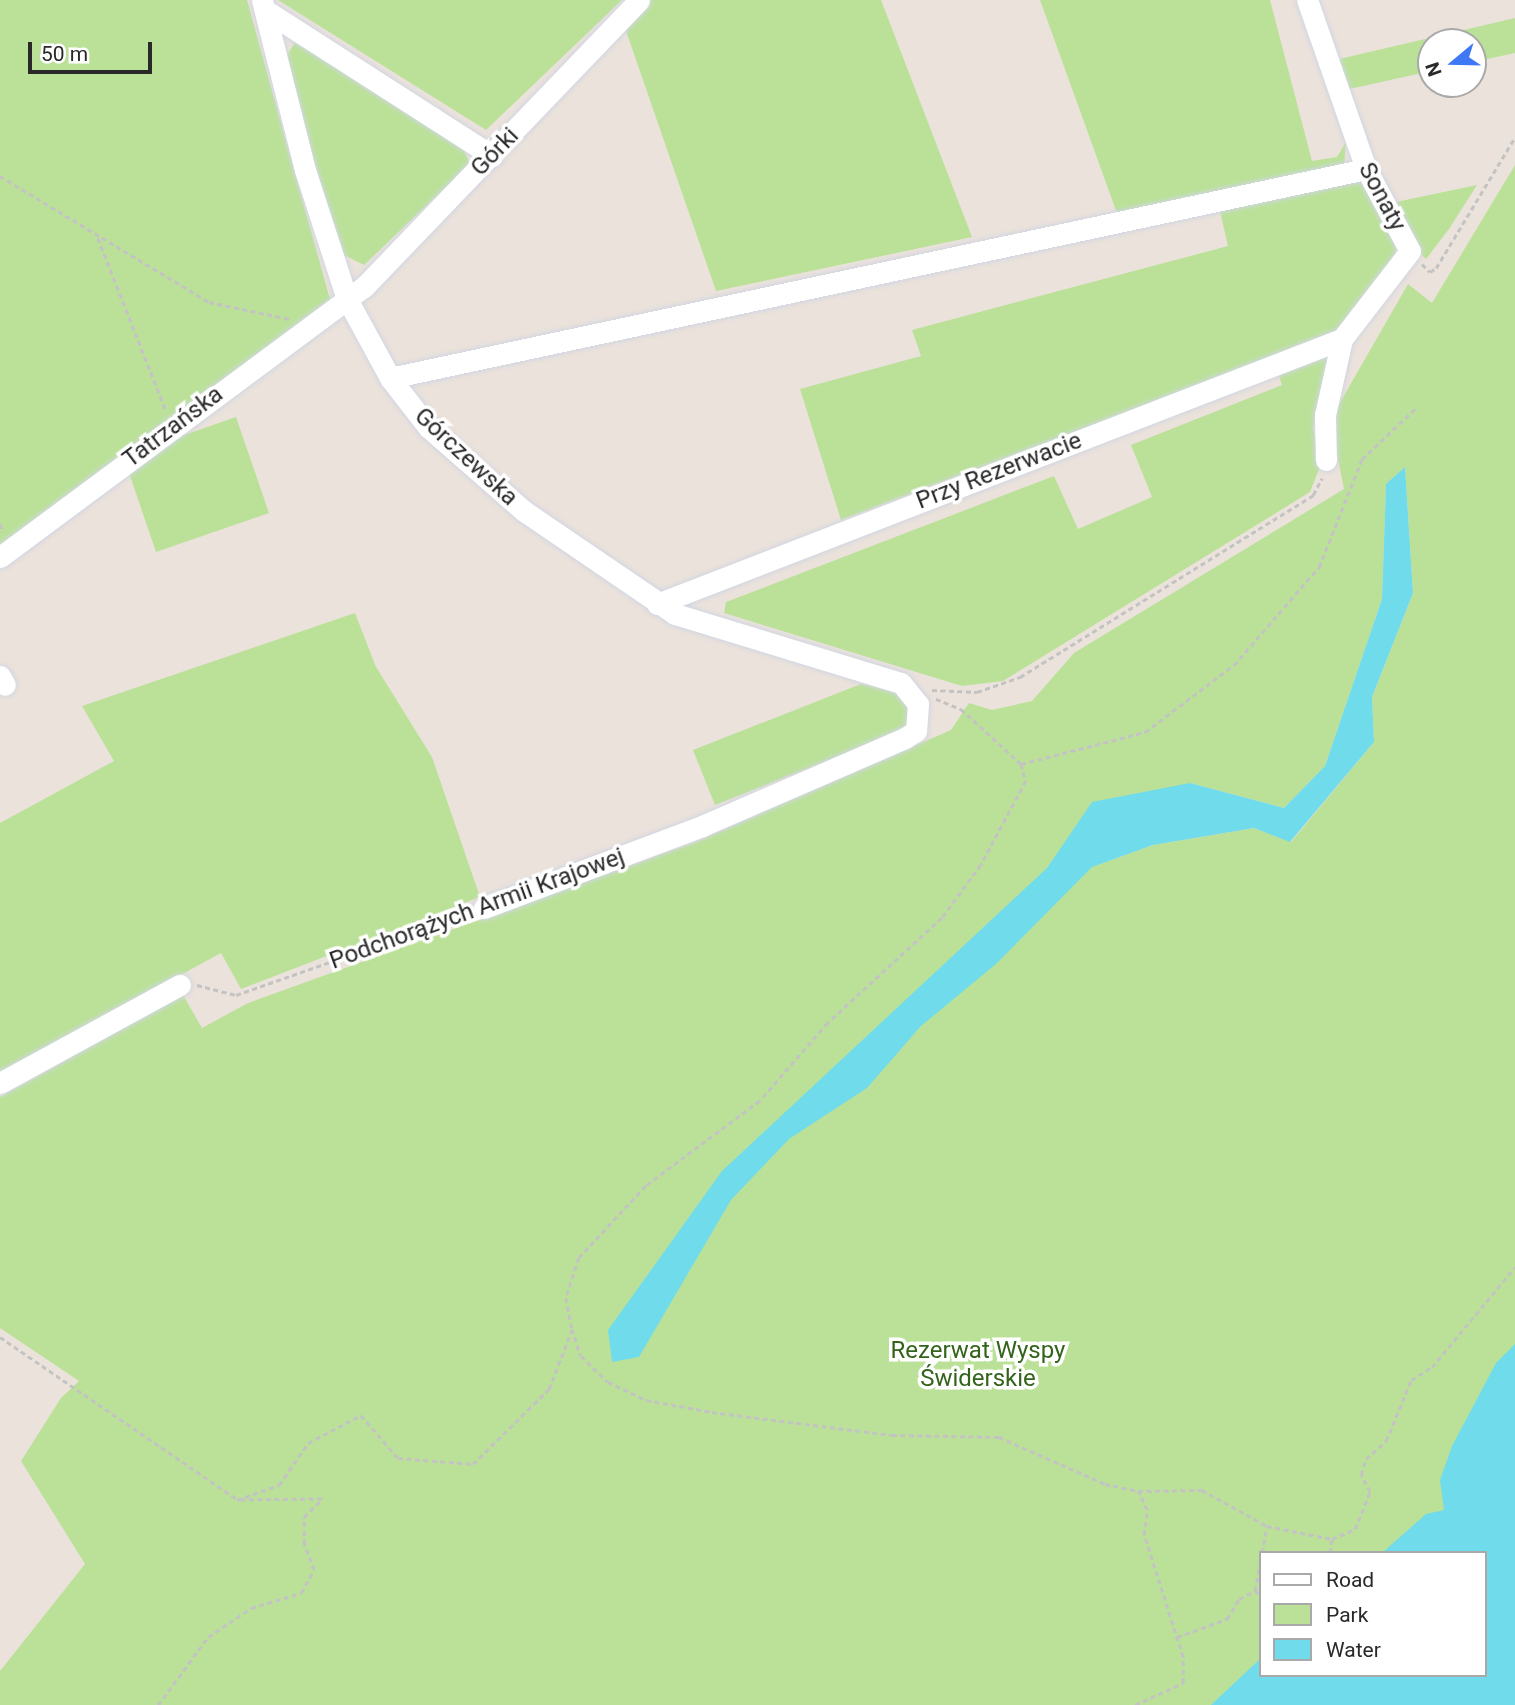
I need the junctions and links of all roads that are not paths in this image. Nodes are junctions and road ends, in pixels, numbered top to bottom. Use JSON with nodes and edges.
{"nodes":[{"id":1,"x":639,"y":0,"type":"edge"},
{"id":2,"x":1307,"y":0,"type":"edge"},
{"id":3,"x":264,"y":5,"type":"edge"},
{"id":4,"x":492,"y":156,"type":"junction"},
{"id":5,"x":1366,"y":169,"type":"junction"},
{"id":6,"x":347,"y":299,"type":"junction"},
{"id":7,"x":1342,"y":339,"type":"junction"},
{"id":8,"x":390,"y":378,"type":"junction"},
{"id":9,"x":1326,"y":460,"type":"road end"},
{"id":10,"x":0,"y":557,"type":"edge"},
{"id":11,"x":657,"y":604,"type":"junction"},
{"id":12,"x":911,"y":689,"type":"joint"},
{"id":13,"x":484,"y":908,"type":"road end"},
{"id":14,"x":180,"y":985,"type":"road end"},
{"id":15,"x":0,"y":1083,"type":"edge"}],
"edges":[{"from":1,"to":4,"type":"street","name":"Górki"},
{"from":2,"to":5,"type":"street","name":"Sonaty"},
{"from":3,"to":4,"type":"street"},
{"from":3,"to":6,"type":"street","name":"Górczewska"},
{"from":4,"to":6,"type":"street","name":"Górki"},
{"from":5,"to":7,"type":"street","name":"Sonaty"},
{"from":5,"to":8,"type":"street"},
{"from":6,"to":8,"type":"street","name":"Górczewska"},
{"from":6,"to":10,"type":"street","name":"Tatrzańska"},
{"from":7,"to":9,"type":"street","name":"Sonaty"},
{"from":7,"to":11,"type":"street","name":"Przy Rezerwacie"},
{"from":8,"to":11,"type":"street","name":"Górczewska"},
{"from":11,"to":12,"type":"street","name":"Górczewska"},
{"from":12,"to":13,"type":"street","name":"Podchorążych Armii Krajowej"},
{"from":14,"to":15,"type":"street"}]}
